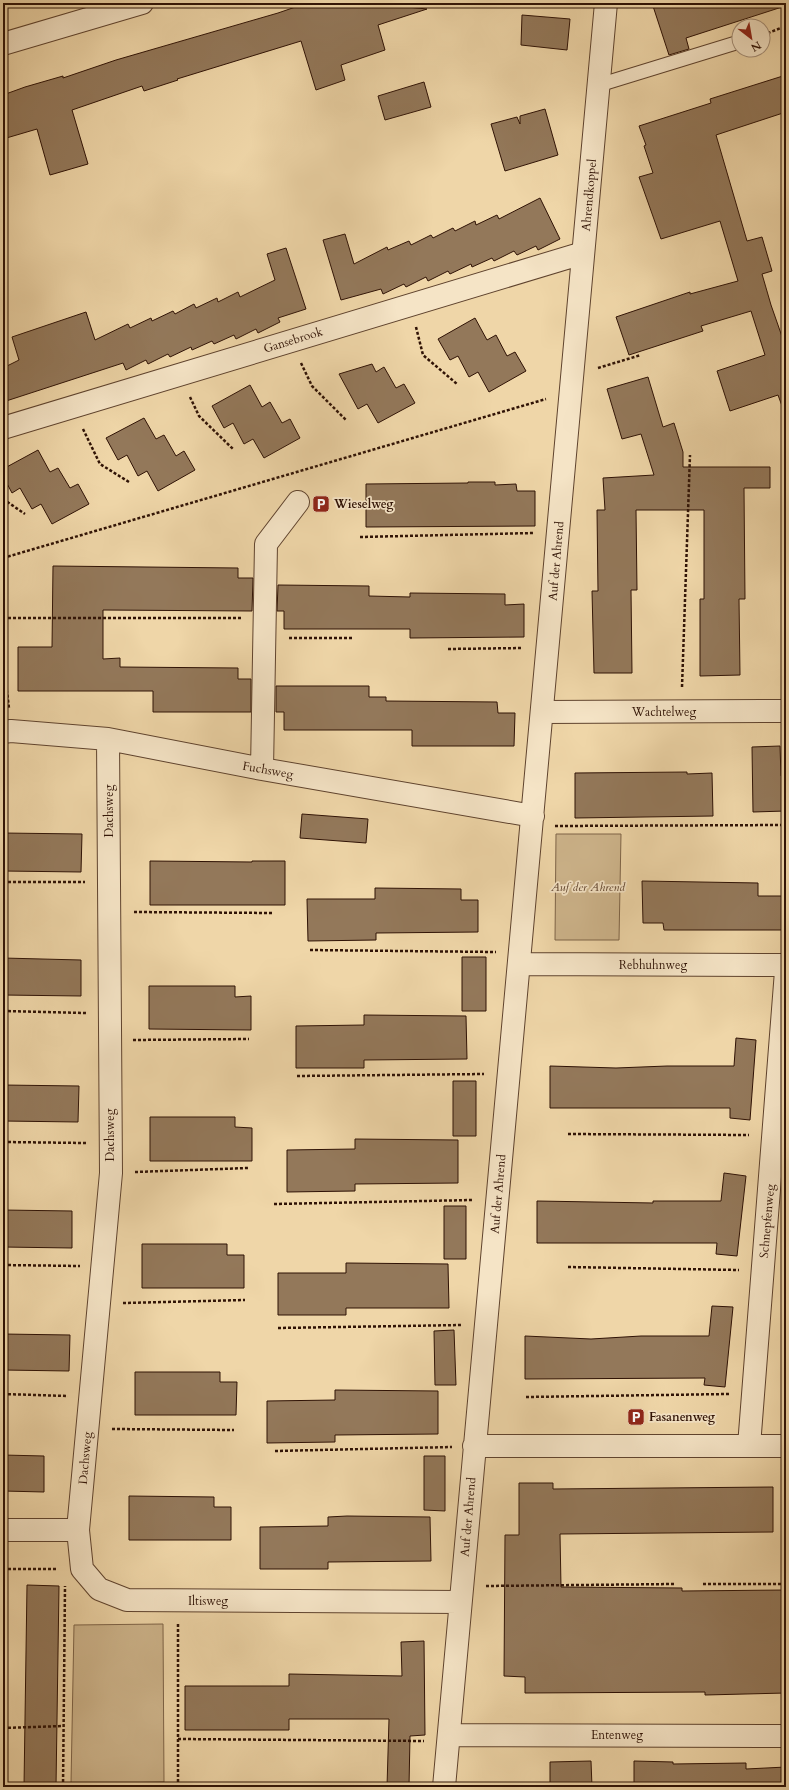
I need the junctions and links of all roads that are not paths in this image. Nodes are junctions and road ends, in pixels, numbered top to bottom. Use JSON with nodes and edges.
{"nodes":[{"id":1,"x":142,"y":3,"type":"edge"},
{"id":2,"x":606,"y":3,"type":"edge"},
{"id":3,"x":3,"y":44,"type":"edge"},
{"id":4,"x":731,"y":44,"type":"edge"},
{"id":5,"x":599,"y":85,"type":"junction"},
{"id":6,"x":583,"y":254,"type":"junction"},
{"id":7,"x":572,"y":385,"type":"joint"},
{"id":8,"x":3,"y":428,"type":"edge"},
{"id":9,"x":298,"y":502,"type":"dead end"},
{"id":10,"x":786,"y":711,"type":"edge"},
{"id":11,"x":542,"y":712,"type":"junction"},
{"id":12,"x":7,"y":731,"type":"edge"},
{"id":13,"x":108,"y":739,"type":"junction"},
{"id":14,"x":262,"y":769,"type":"junction"},
{"id":15,"x":532,"y":821,"type":"junction"},
{"id":16,"x":520,"y":958,"type":"junction"},
{"id":17,"x":786,"y":965,"type":"edge"},
{"id":18,"x":786,"y":971,"type":"edge"},
{"id":19,"x":474,"y":1446,"type":"junction"},
{"id":20,"x":749,"y":1446,"type":"junction"},
{"id":21,"x":786,"y":1446,"type":"edge"},
{"id":22,"x":3,"y":1530,"type":"edge"},
{"id":23,"x":78,"y":1530,"type":"junction"},
{"id":24,"x":461,"y":1594,"type":"junction"},
{"id":25,"x":786,"y":1736,"type":"edge"},
{"id":26,"x":448,"y":1738,"type":"junction"},
{"id":27,"x":444,"y":1787,"type":"edge"}],
"edges":[{"from":1,"to":3,"type":"street"},
{"from":2,"to":5,"type":"street","name":"Ahrendkoppel"},
{"from":4,"to":5,"type":"lane"},
{"from":5,"to":6,"type":"street","name":"Ahrendkoppel"},
{"from":6,"to":7,"type":"street","name":"Ahrendkoppel"},
{"from":6,"to":8,"type":"street","name":"Gansebrook"},
{"from":7,"to":11,"type":"street","name":"Auf der Ahrend"},
{"from":9,"to":14,"type":"street"},
{"from":10,"to":11,"type":"street","name":"Wachtelweg"},
{"from":11,"to":15,"type":"street","name":"Auf der Ahrend"},
{"from":12,"to":13,"type":"street","name":"Fuchsweg"},
{"from":13,"to":14,"type":"street","name":"Fuchsweg"},
{"from":13,"to":23,"type":"street","name":"Dachsweg"},
{"from":14,"to":15,"type":"street","name":"Fuchsweg"},
{"from":15,"to":16,"type":"street","name":"Auf der Ahrend"},
{"from":16,"to":17,"type":"street","name":"Rebhuhnweg"},
{"from":16,"to":19,"type":"street","name":"Auf der Ahrend"},
{"from":18,"to":20,"type":"street","name":"Schnepfenweg"},
{"from":19,"to":20,"type":"street"},
{"from":19,"to":24,"type":"street","name":"Auf der Ahrend"},
{"from":20,"to":21,"type":"street"},
{"from":22,"to":23,"type":"street"},
{"from":23,"to":24,"type":"street","name":"Iltisweg"},
{"from":24,"to":26,"type":"street","name":"Auf der Ahrend"},
{"from":25,"to":26,"type":"street","name":"Entenweg"},
{"from":26,"to":27,"type":"street","name":"Auf der Ahrend"}]}
